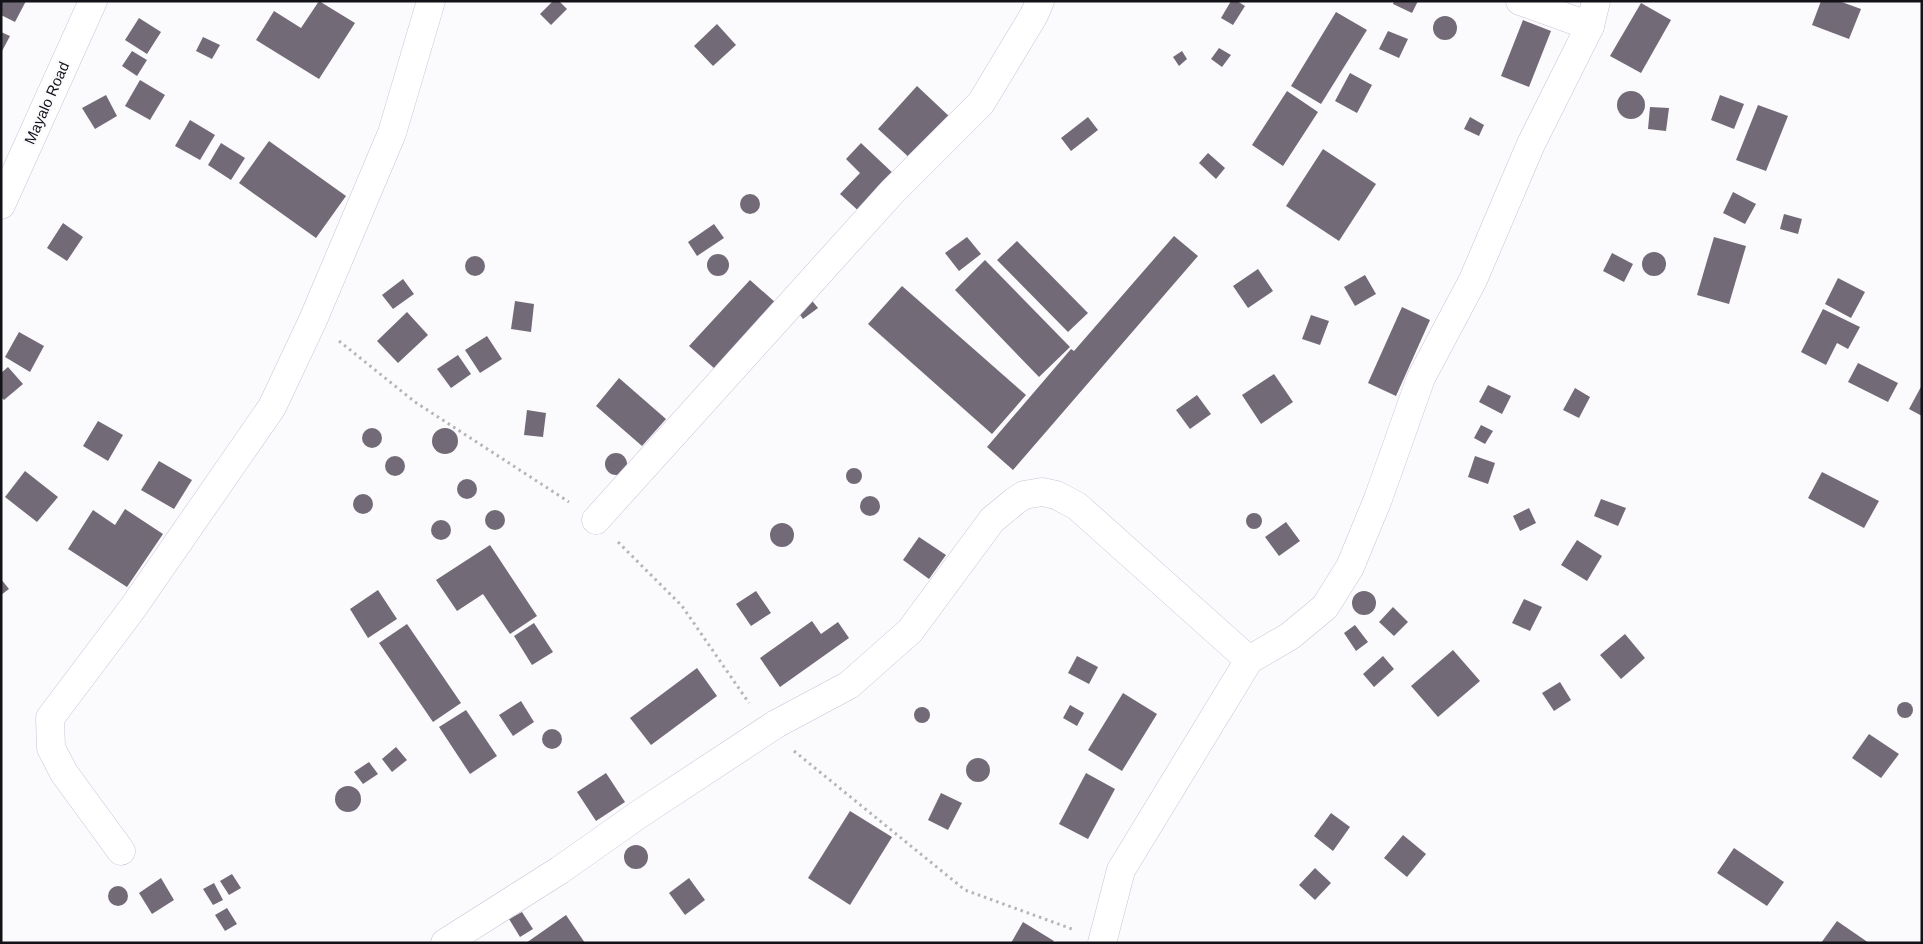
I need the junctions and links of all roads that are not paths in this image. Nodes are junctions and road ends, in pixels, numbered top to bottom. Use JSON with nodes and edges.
{"nodes":[{"id":1,"x":93,"y":1,"type":"edge"},
{"id":2,"x":432,"y":1,"type":"edge"},
{"id":3,"x":1040,"y":1,"type":"edge"},
{"id":4,"x":1520,"y":1,"type":"edge"},
{"id":5,"x":1593,"y":14,"type":"edge"},
{"id":6,"x":1,"y":205,"type":"edge"},
{"id":7,"x":596,"y":520,"type":"road end"},
{"id":8,"x":1249,"y":660,"type":"junction"},
{"id":9,"x":121,"y":851,"type":"dead end"},
{"id":10,"x":1102,"y":941,"type":"edge"},
{"id":11,"x":445,"y":943,"type":"edge"}],
"edges":[{"from":1,"to":6,"type":"street","name":"Mayalo Road"},
{"from":2,"to":9,"type":"street"},
{"from":3,"to":7,"type":"street"},
{"from":4,"to":5,"type":"street"},
{"from":5,"to":8,"type":"street"},
{"from":8,"to":10,"type":"street"},
{"from":8,"to":11,"type":"street"}]}
